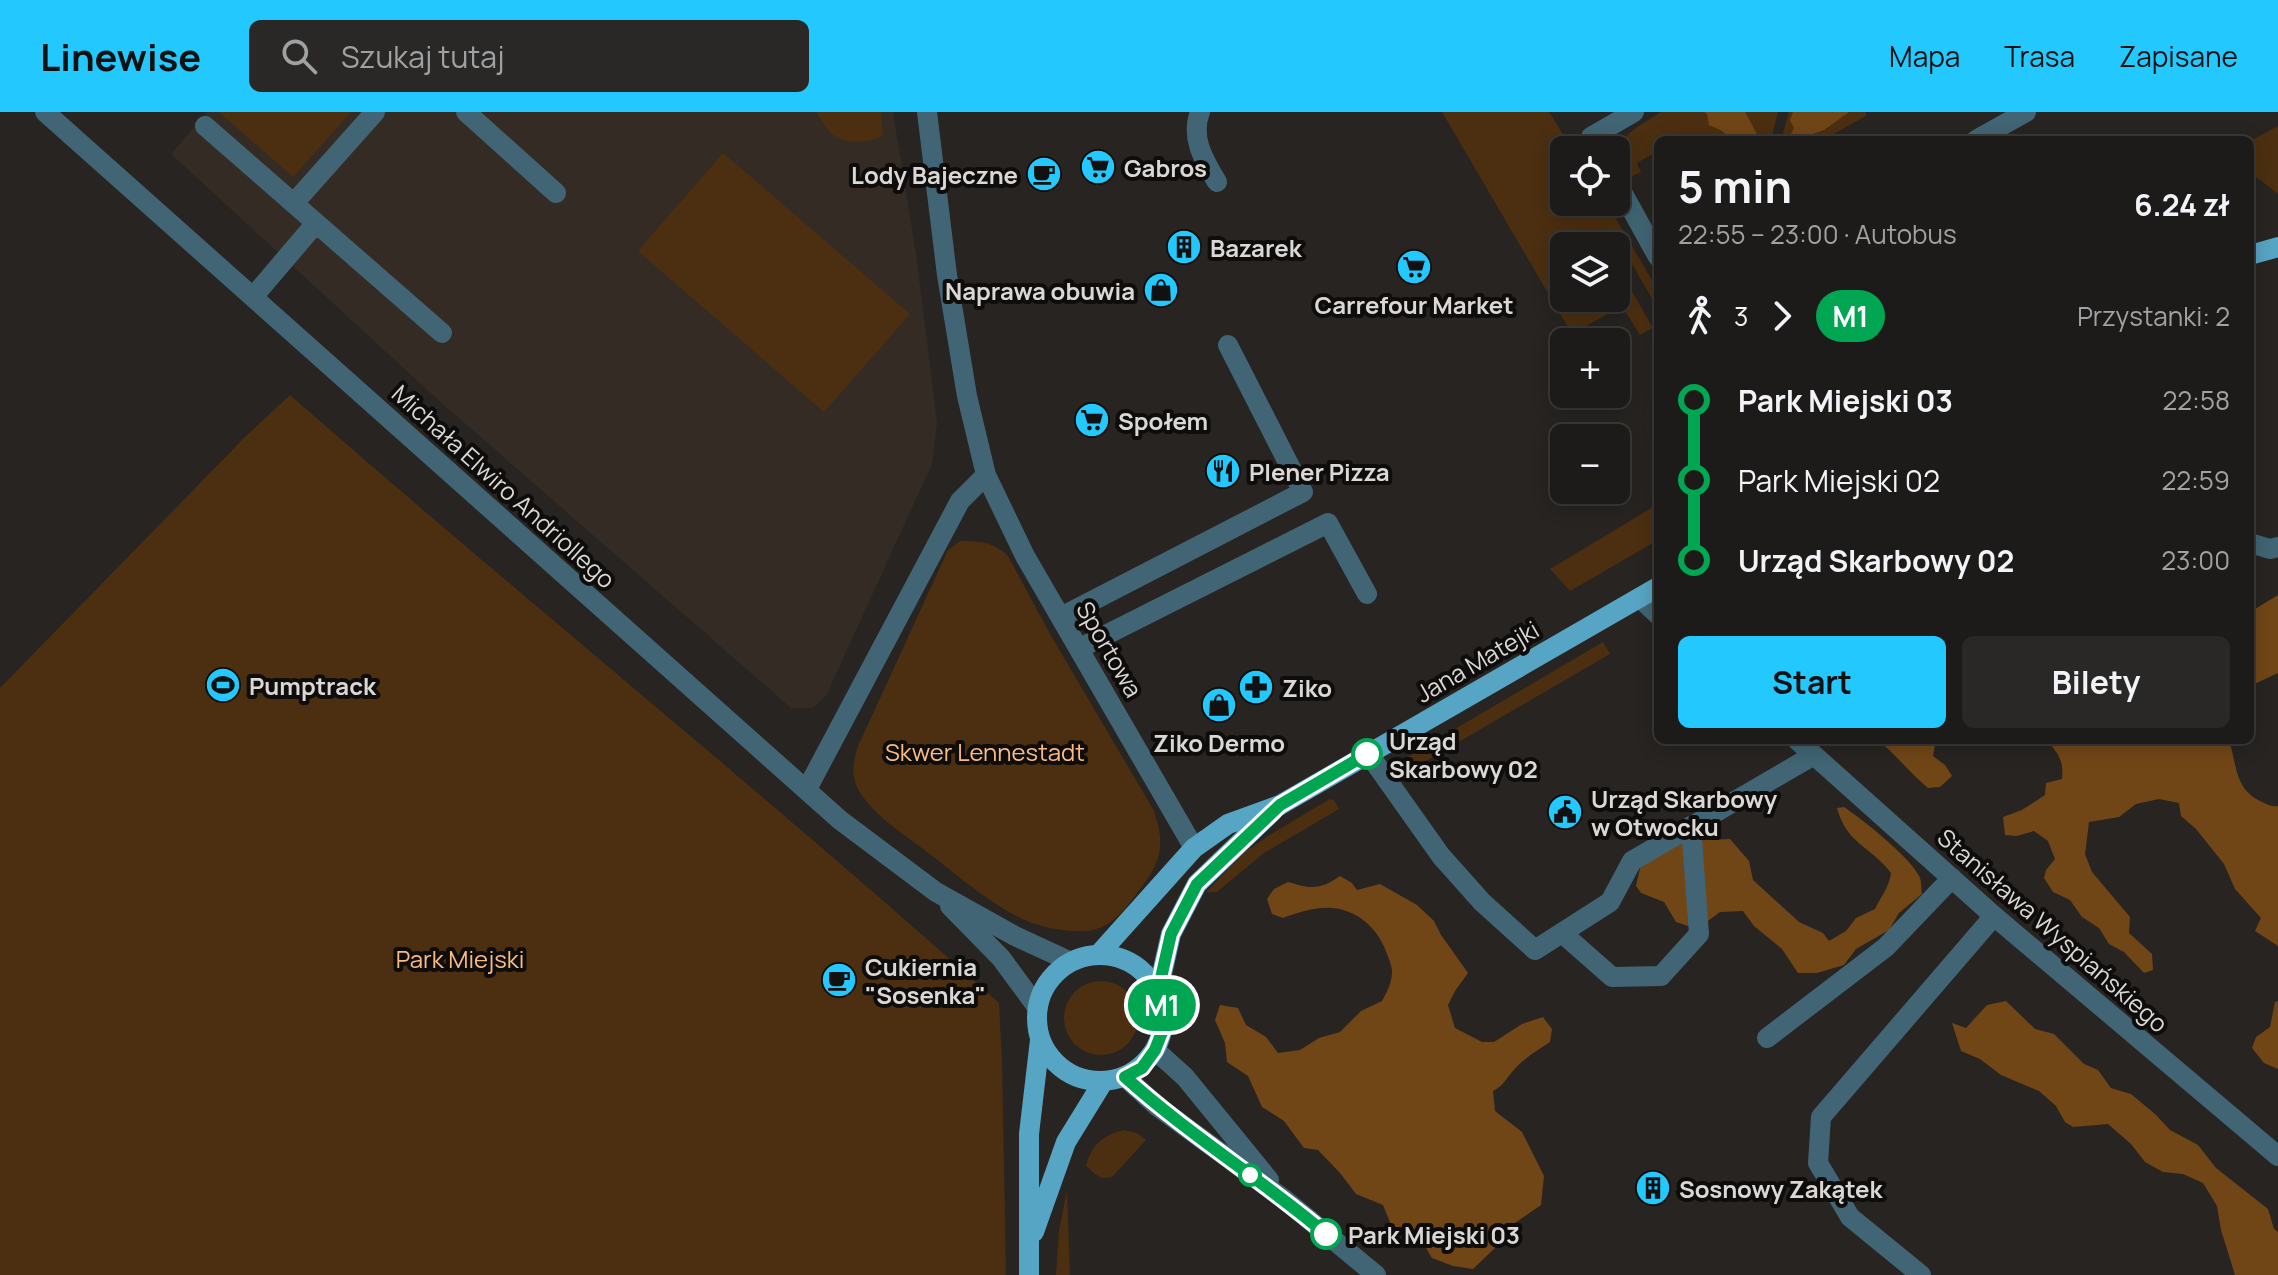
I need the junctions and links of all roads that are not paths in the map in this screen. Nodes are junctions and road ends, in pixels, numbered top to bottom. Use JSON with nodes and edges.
{"nodes":[{"id":1,"x":45,"y":112,"type":"edge"},
{"id":2,"x":375,"y":112,"type":"edge"},
{"id":3,"x":466,"y":112,"type":"edge"},
{"id":4,"x":927,"y":112,"type":"edge"},
{"id":5,"x":1200,"y":112,"type":"edge"},
{"id":6,"x":1634,"y":112,"type":"edge"},
{"id":7,"x":2026,"y":112,"type":"edge"},
{"id":8,"x":205,"y":126,"type":"dead end"},
{"id":9,"x":1593,"y":136,"type":"edge"},
{"id":10,"x":1983,"y":136,"type":"edge"},
{"id":11,"x":1217,"y":182,"type":"dead end"},
{"id":12,"x":556,"y":193,"type":"dead end"},
{"id":13,"x":294,"y":203,"type":"junction"},
{"id":14,"x":1630,"y":206,"type":"edge"},
{"id":15,"x":316,"y":223,"type":"junction"},
{"id":16,"x":2278,"y":247,"type":"edge"},
{"id":17,"x":1654,"y":250,"type":"edge"},
{"id":18,"x":2254,"y":254,"type":"edge"},
{"id":19,"x":253,"y":297,"type":"junction"},
{"id":20,"x":442,"y":333,"type":"dead end"},
{"id":21,"x":1228,"y":345,"type":"dead end"},
{"id":22,"x":986,"y":475,"type":"junction"},
{"id":23,"x":2254,"y":545,"type":"edge"},
{"id":24,"x":2278,"y":547,"type":"edge"},
{"id":25,"x":1654,"y":589,"type":"edge"},
{"id":26,"x":1367,"y":594,"type":"dead end"},
{"id":27,"x":1640,"y":598,"type":"junction"},
{"id":28,"x":1654,"y":611,"type":"edge"},
{"id":29,"x":1061,"y":617,"type":"junction"},
{"id":30,"x":1080,"y":648,"type":"junction"},
{"id":31,"x":1802,"y":744,"type":"edge"},
{"id":32,"x":1368,"y":753,"type":"junction"},
{"id":33,"x":1814,"y":755,"type":"junction"},
{"id":34,"x":807,"y":789,"type":"junction"},
{"id":35,"x":1280,"y":805,"type":"junction"},
{"id":36,"x":1691,"y":826,"type":"junction"},
{"id":37,"x":1194,"y":848,"type":"junction"},
{"id":38,"x":1952,"y":878,"type":"junction"},
{"id":39,"x":936,"y":892,"type":"junction"},
{"id":40,"x":1994,"y":916,"type":"junction"},
{"id":41,"x":1562,"y":933,"type":"junction"},
{"id":42,"x":1099,"y":954,"type":"junction"},
{"id":43,"x":1069,"y":961,"type":"junction"},
{"id":44,"x":1158,"y":991,"type":"junction"},
{"id":45,"x":1037,"y":1007,"type":"junction"},
{"id":46,"x":1767,"y":1038,"type":"dead end"},
{"id":47,"x":1040,"y":1040,"type":"junction"},
{"id":48,"x":1155,"y":1050,"type":"junction"},
{"id":49,"x":1125,"y":1077,"type":"junction"},
{"id":50,"x":1103,"y":1082,"type":"junction"},
{"id":51,"x":2278,"y":1156,"type":"edge"},
{"id":52,"x":1284,"y":1199,"type":"junction"},
{"id":53,"x":1028,"y":1247,"type":"junction"},
{"id":54,"x":1029,"y":1275,"type":"edge"},
{"id":55,"x":1376,"y":1275,"type":"edge"},
{"id":56,"x":1921,"y":1275,"type":"edge"}],
"edges":[{"from":1,"to":19,"type":"street","name":"Michała Elwiro Andriollego"},
{"from":2,"to":13,"type":"street"},
{"from":3,"to":12,"type":"street"},
{"from":4,"to":22,"type":"street","name":"Sportowa"},
{"from":5,"to":11,"type":"street"},
{"from":6,"to":9,"type":"street"},
{"from":7,"to":10,"type":"street"},
{"from":8,"to":13,"type":"street"},
{"from":13,"to":15,"type":"street"},
{"from":14,"to":17,"type":"street"},
{"from":15,"to":19,"type":"street"},
{"from":15,"to":20,"type":"street"},
{"from":16,"to":18,"type":"main road"},
{"from":19,"to":34,"type":"street","name":"Michała Elwiro Andriollego"},
{"from":21,"to":29,"type":"street"},
{"from":22,"to":29,"type":"street","name":"Sportowa"},
{"from":22,"to":34,"type":"street"},
{"from":23,"to":24,"type":"street"},
{"from":25,"to":27,"type":"main road","name":"Jana Matejki"},
{"from":26,"to":30,"type":"street"},
{"from":27,"to":28,"type":"street"},
{"from":27,"to":32,"type":"main road","name":"Jana Matejki"},
{"from":29,"to":30,"type":"street","name":"Sportowa"},
{"from":30,"to":37,"type":"street","name":"Sportowa"},
{"from":31,"to":33,"type":"street","name":"Stanisława Wyspiańskiego"},
{"from":32,"to":35,"type":"main road","name":"Jana Matejki"},
{"from":32,"to":41,"type":"street"},
{"from":33,"to":36,"type":"street"},
{"from":33,"to":38,"type":"street","name":"Stanisława Wyspiańskiego"},
{"from":34,"to":39,"type":"street","name":"Michała Elwiro Andriollego"},
{"from":35,"to":37,"type":"main road","name":"Jana Matejki"},
{"from":35,"to":44,"type":"main road","name":"Jana Matejki"},
{"from":36,"to":41,"type":"street"},
{"from":36,"to":41,"type":"street"},
{"from":37,"to":42,"type":"main road","name":"Jana Matejki"},
{"from":38,"to":40,"type":"street","name":"Stanisława Wyspiańskiego"},
{"from":38,"to":46,"type":"street"},
{"from":39,"to":43,"type":"street","name":"Michała Elwiro Andriollego"},
{"from":39,"to":45,"type":"street","name":"Michała Elwiro Andriollego"},
{"from":40,"to":51,"type":"street","name":"Stanisława Wyspiańskiego"},
{"from":40,"to":56,"type":"street"},
{"from":42,"to":43,"type":"main road"},
{"from":42,"to":44,"type":"main road"},
{"from":43,"to":45,"type":"main road"},
{"from":44,"to":48,"type":"main road"},
{"from":45,"to":47,"type":"main road"},
{"from":47,"to":50,"type":"main road"},
{"from":47,"to":53,"type":"main road"},
{"from":48,"to":49,"type":"main road"},
{"from":48,"to":52,"type":"street"},
{"from":49,"to":50,"type":"main road"},
{"from":49,"to":52,"type":"street"},
{"from":50,"to":53,"type":"main road"},
{"from":52,"to":55,"type":"street"},
{"from":53,"to":54,"type":"main road"}]}
